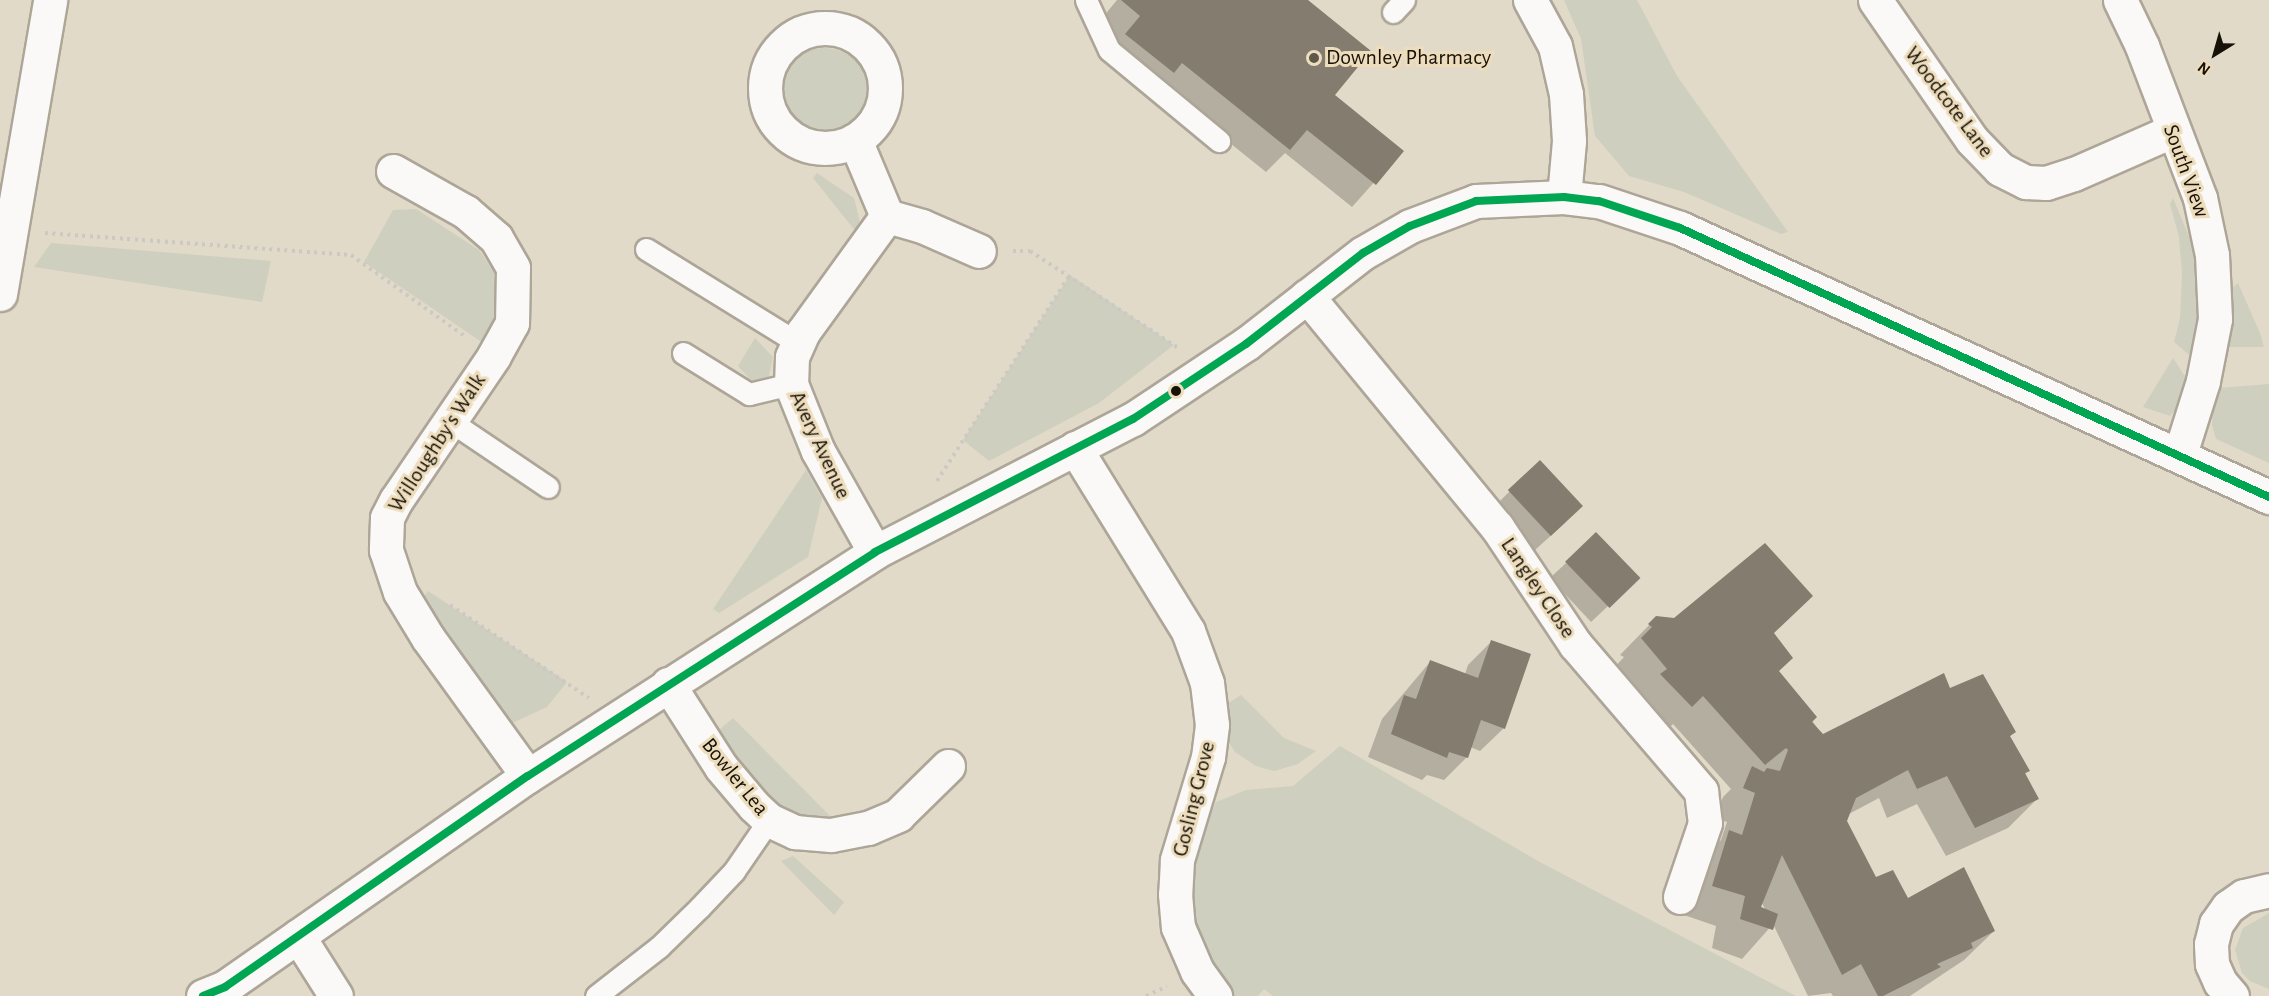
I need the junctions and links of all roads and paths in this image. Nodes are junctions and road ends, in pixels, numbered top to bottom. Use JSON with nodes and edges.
{"nodes":[{"id":1,"x":50,"y":0,"type":"edge"},
{"id":2,"x":1086,"y":0,"type":"edge"},
{"id":3,"x":1530,"y":0,"type":"edge"},
{"id":4,"x":2120,"y":0,"type":"edge"},
{"id":5,"x":1876,"y":1,"type":"edge"},
{"id":6,"x":2172,"y":131,"type":"junction"},
{"id":7,"x":855,"y":140,"type":"dead end"},
{"id":8,"x":1219,"y":141,"type":"dead end"},
{"id":9,"x":393,"y":171,"type":"dead end"},
{"id":10,"x":1564,"y":197,"type":"junction"},
{"id":11,"x":887,"y":216,"type":"junction"},
{"id":12,"x":11,"y":230,"type":"junction"},
{"id":13,"x":646,"y":249,"type":"dead end"},
{"id":14,"x":979,"y":251,"type":"joint"},
{"id":15,"x":1071,"y":275,"type":"junction"},
{"id":16,"x":0,"y":294,"type":"edge"},
{"id":17,"x":1306,"y":296,"type":"junction"},
{"id":18,"x":798,"y":343,"type":"junction"},
{"id":19,"x":684,"y":353,"type":"dead end"},
{"id":20,"x":494,"y":356,"type":"junction"},
{"id":21,"x":1209,"y":370,"type":"junction"},
{"id":22,"x":791,"y":384,"type":"junction"},
{"id":23,"x":450,"y":421,"type":"junction"},
{"id":24,"x":1075,"y":448,"type":"junction"},
{"id":25,"x":2180,"y":454,"type":"junction"},
{"id":26,"x":548,"y":488,"type":"dead end"},
{"id":27,"x":2269,"y":497,"type":"edge"},
{"id":28,"x":929,"y":524,"type":"junction"},
{"id":29,"x":875,"y":552,"type":"junction"},
{"id":30,"x":448,"y":604,"type":"dead end"},
{"id":31,"x":668,"y":684,"type":"junction"},
{"id":32,"x":610,"y":722,"type":"junction"},
{"id":33,"x":948,"y":766,"type":"dead end"},
{"id":34,"x":528,"y":776,"type":"junction"},
{"id":35,"x":769,"y":820,"type":"junction"},
{"id":36,"x":2269,"y":890,"type":"edge"},
{"id":37,"x":1680,"y":897,"type":"dead end"},
{"id":38,"x":298,"y":936,"type":"junction"},
{"id":39,"x":203,"y":996,"type":"edge"},
{"id":40,"x":336,"y":996,"type":"edge"},
{"id":41,"x":596,"y":996,"type":"edge"},
{"id":42,"x":1215,"y":996,"type":"edge"},
{"id":43,"x":2232,"y":996,"type":"edge"}],
"edges":[{"from":1,"to":12,"type":"street"},
{"from":2,"to":8,"type":"lane"},
{"from":3,"to":10,"type":"street"},
{"from":4,"to":6,"type":"street","name":"South View"},
{"from":5,"to":6,"type":"street","name":"Woodcote Lane"},
{"from":6,"to":25,"type":"street","name":"South View"},
{"from":7,"to":11,"type":"street"},
{"from":9,"to":20,"type":"street","name":"Willoughby's Walk"},
{"from":10,"to":17,"type":"street"},
{"from":10,"to":25,"type":"street"},
{"from":11,"to":14,"type":"street"},
{"from":11,"to":18,"type":"street","name":"Avery Avenue"},
{"from":12,"to":16,"type":"street"},
{"from":12,"to":20,"type":"path"},
{"from":13,"to":18,"type":"lane"},
{"from":14,"to":15,"type":"path"},
{"from":15,"to":21,"type":"path"},
{"from":15,"to":28,"type":"path"},
{"from":17,"to":21,"type":"street"},
{"from":17,"to":37,"type":"street","name":"Langley Close"},
{"from":18,"to":22,"type":"street","name":"Avery Avenue"},
{"from":19,"to":22,"type":"lane"},
{"from":20,"to":23,"type":"street","name":"Willoughby's Walk"},
{"from":21,"to":24,"type":"street"},
{"from":22,"to":29,"type":"street","name":"Avery Avenue"},
{"from":23,"to":26,"type":"lane"},
{"from":23,"to":34,"type":"street","name":"Willoughby's Walk"},
{"from":24,"to":28,"type":"street"},
{"from":24,"to":42,"type":"street","name":"Gosling Grove"},
{"from":25,"to":27,"type":"street"},
{"from":28,"to":29,"type":"street"},
{"from":29,"to":31,"type":"street"},
{"from":30,"to":32,"type":"path"},
{"from":31,"to":32,"type":"street"},
{"from":31,"to":35,"type":"street","name":"Bowler Lea"},
{"from":32,"to":34,"type":"street"},
{"from":33,"to":35,"type":"street","name":"Bowler Lea"},
{"from":34,"to":38,"type":"street"},
{"from":35,"to":41,"type":"lane"},
{"from":36,"to":43,"type":"street"},
{"from":38,"to":39,"type":"street"},
{"from":38,"to":40,"type":"street"}]}
